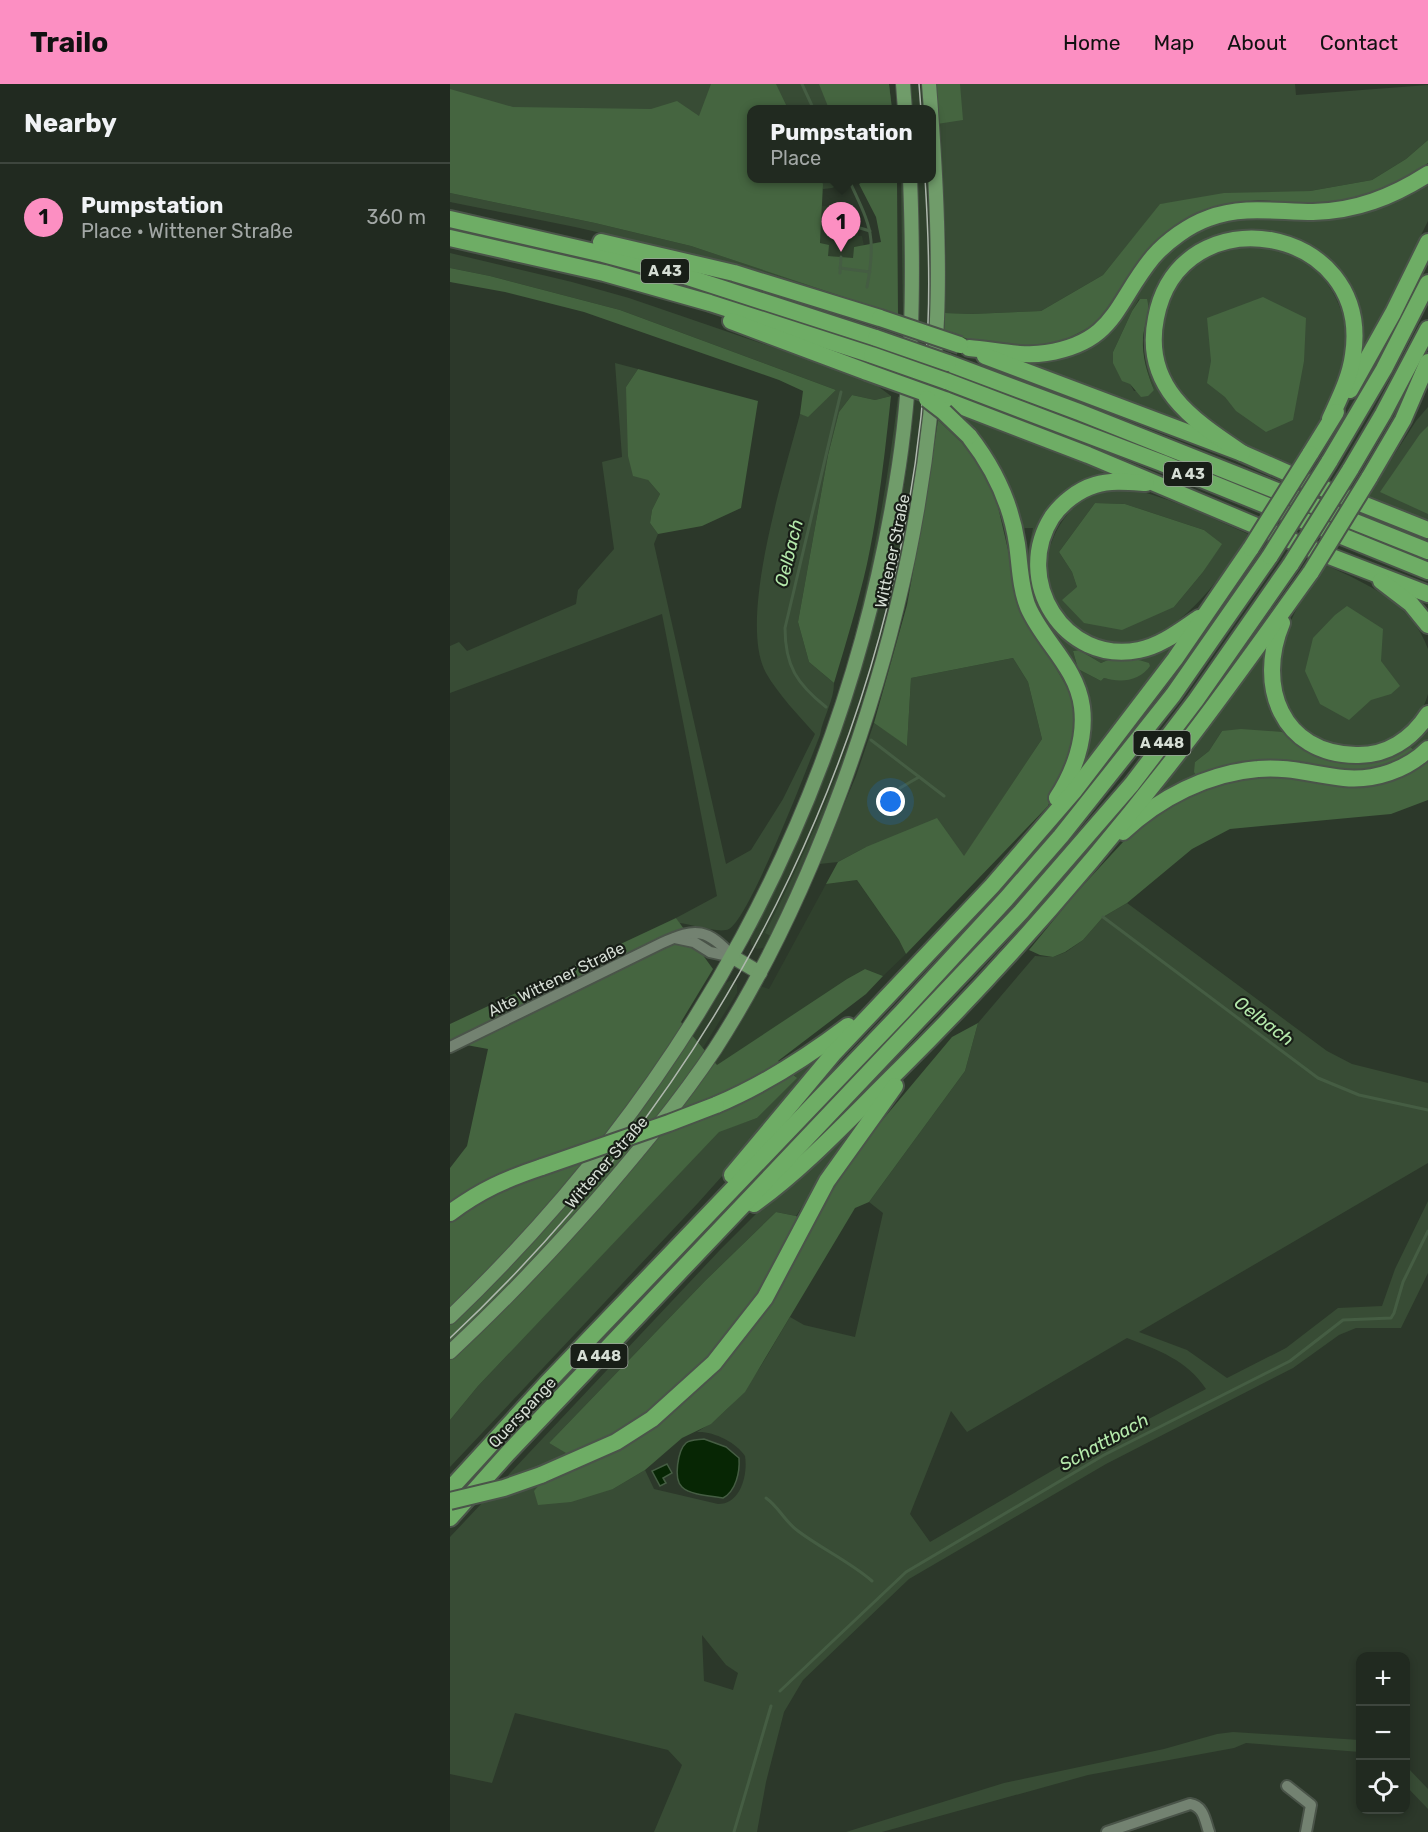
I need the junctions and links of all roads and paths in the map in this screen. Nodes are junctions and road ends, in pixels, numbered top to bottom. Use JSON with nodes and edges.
{"nodes":[{"id":1,"x":903,"y":84,"type":"edge"},
{"id":2,"x":929,"y":84,"type":"edge"},
{"id":3,"x":905,"y":105,"type":"edge"},
{"id":4,"x":931,"y":105,"type":"edge"},
{"id":5,"x":1428,"y":174,"type":"edge"},
{"id":6,"x":909,"y":183,"type":"edge"},
{"id":7,"x":935,"y":183,"type":"edge"},
{"id":8,"x":450,"y":219,"type":"edge"},
{"id":9,"x":450,"y":238,"type":"edge"},
{"id":10,"x":1428,"y":242,"type":"edge"},
{"id":11,"x":604,"y":273,"type":"junction"},
{"id":12,"x":1428,"y":283,"type":"edge"},
{"id":13,"x":1428,"y":329,"type":"edge"},
{"id":14,"x":964,"y":346,"type":"junction"},
{"id":15,"x":1428,"y":362,"type":"edge"},
{"id":16,"x":912,"y":388,"type":"junction"},
{"id":17,"x":1428,"y":394,"type":"edge"},
{"id":18,"x":1330,"y":420,"type":"junction"},
{"id":19,"x":1403,"y":420,"type":"junction"},
{"id":20,"x":1242,"y":453,"type":"junction"},
{"id":21,"x":1156,"y":483,"type":"junction"},
{"id":22,"x":1428,"y":530,"type":"edge"},
{"id":23,"x":1428,"y":551,"type":"edge"},
{"id":24,"x":1360,"y":567,"type":"junction"},
{"id":25,"x":1428,"y":571,"type":"edge"},
{"id":26,"x":1311,"y":572,"type":"junction"},
{"id":27,"x":1428,"y":594,"type":"edge"},
{"id":28,"x":1205,"y":614,"type":"junction"},
{"id":29,"x":1428,"y":625,"type":"edge"},
{"id":30,"x":1428,"y":714,"type":"edge"},
{"id":31,"x":1428,"y":749,"type":"edge"},
{"id":32,"x":1028,"y":846,"type":"junction"},
{"id":33,"x":1081,"y":872,"type":"junction"},
{"id":34,"x":733,"y":957,"type":"junction"},
{"id":35,"x":760,"y":973,"type":"junction"},
{"id":36,"x":887,"y":997,"type":"junction"},
{"id":37,"x":930,"y":1039,"type":"junction"},
{"id":38,"x":450,"y":1047,"type":"edge"},
{"id":39,"x":450,"y":1213,"type":"edge"},
{"id":40,"x":721,"y":1228,"type":"junction"},
{"id":41,"x":659,"y":1267,"type":"junction"},
{"id":42,"x":450,"y":1317,"type":"edge"},
{"id":43,"x":450,"y":1352,"type":"edge"},
{"id":44,"x":450,"y":1489,"type":"edge"},
{"id":45,"x":450,"y":1501,"type":"edge"},
{"id":46,"x":450,"y":1518,"type":"edge"},
{"id":47,"x":1287,"y":1786,"type":"dead end"},
{"id":48,"x":1107,"y":1832,"type":"edge"},
{"id":49,"x":1209,"y":1832,"type":"edge"},
{"id":50,"x":1306,"y":1832,"type":"edge"}],
"edges":[{"from":1,"to":3,"type":"main road"},
{"from":2,"to":4,"type":"main road","name":"Wittener Straße"},
{"from":5,"to":14,"type":"highway"},
{"from":6,"to":34,"type":"main road","name":"Wittener Straße"},
{"from":7,"to":35,"type":"main road","name":"Wittener Straße"},
{"from":8,"to":14,"type":"highway","bridge":true},
{"from":8,"to":23,"type":"highway","number":"A 43","bridge":true},
{"from":9,"to":11,"type":"highway","number":"A 43"},
{"from":10,"to":18,"type":"highway"},
{"from":11,"to":16,"type":"highway","bridge":true},
{"from":11,"to":25,"type":"highway","number":"A 43","bridge":true},
{"from":12,"to":41,"type":"highway","number":"A 448","bridge":true},
{"from":13,"to":40,"type":"highway","number":"A 448","bridge":true},
{"from":14,"to":20,"type":"highway"},
{"from":15,"to":19,"type":"highway"},
{"from":16,"to":21,"type":"highway","bridge":true},
{"from":16,"to":32,"type":"highway","bridge":true},
{"from":17,"to":19,"type":"highway"},
{"from":18,"to":20,"type":"highway"},
{"from":18,"to":28,"type":"highway","bridge":true},
{"from":19,"to":26,"type":"highway","bridge":true},
{"from":20,"to":22,"type":"highway"},
{"from":21,"to":24,"type":"highway"},
{"from":21,"to":28,"type":"highway"},
{"from":24,"to":27,"type":"highway"},
{"from":24,"to":29,"type":"highway"},
{"from":26,"to":30,"type":"highway"},
{"from":26,"to":33,"type":"highway"},
{"from":28,"to":32,"type":"highway"},
{"from":31,"to":33,"type":"highway"},
{"from":32,"to":36,"type":"highway"},
{"from":33,"to":37,"type":"highway"},
{"from":34,"to":35,"type":"main road"},
{"from":34,"to":38,"type":"street","name":"Alte Wittener Straße"},
{"from":34,"to":42,"type":"main road","name":"Wittener Straße"},
{"from":35,"to":43,"type":"main road","name":"Wittener Straße"},
{"from":36,"to":39,"type":"highway","bridge":true},
{"from":36,"to":41,"type":"highway"},
{"from":37,"to":40,"type":"highway"},
{"from":37,"to":45,"type":"highway","bridge":true},
{"from":40,"to":46,"type":"highway","name":"Querspange","number":"A 448"},
{"from":41,"to":44,"type":"highway","name":"Querspange","number":"A 448"},
{"from":47,"to":50,"type":"street"},
{"from":48,"to":49,"type":"street"}]}
